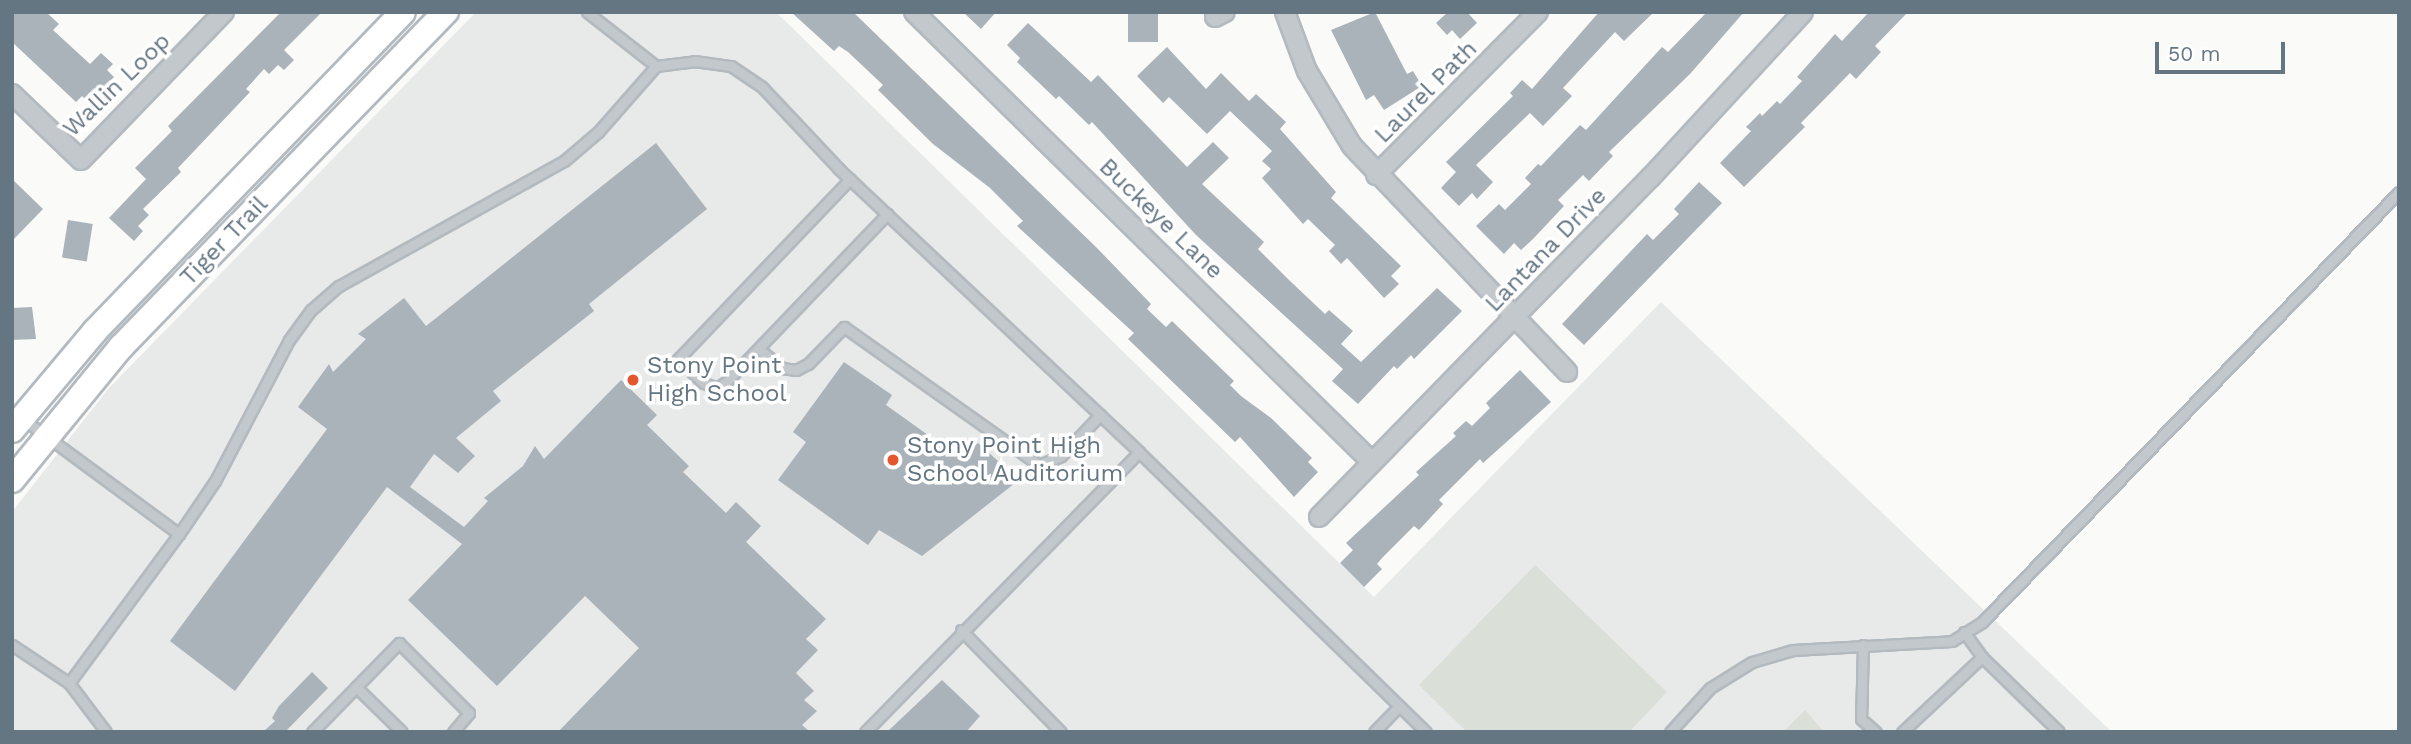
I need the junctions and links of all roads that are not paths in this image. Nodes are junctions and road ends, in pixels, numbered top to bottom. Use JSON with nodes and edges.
{"nodes":[{"id":1,"x":224,"y":12,"type":"edge"},
{"id":2,"x":403,"y":12,"type":"edge"},
{"id":3,"x":446,"y":12,"type":"edge"},
{"id":4,"x":587,"y":12,"type":"edge"},
{"id":5,"x":914,"y":12,"type":"edge"},
{"id":6,"x":1285,"y":12,"type":"edge"},
{"id":7,"x":1538,"y":12,"type":"edge"},
{"id":8,"x":1803,"y":12,"type":"edge"},
{"id":9,"x":656,"y":66,"type":"junction"},
{"id":10,"x":12,"y":94,"type":"edge"},
{"id":11,"x":1376,"y":175,"type":"junction"},
{"id":12,"x":850,"y":179,"type":"junction"},
{"id":13,"x":2399,"y":192,"type":"edge"},
{"id":14,"x":887,"y":214,"type":"junction"},
{"id":15,"x":1515,"y":318,"type":"junction"},
{"id":16,"x":760,"y":349,"type":"junction"},
{"id":17,"x":1567,"y":372,"type":"dead end"},
{"id":18,"x":1100,"y":415,"type":"junction"},
{"id":19,"x":17,"y":424,"type":"edge"},
{"id":20,"x":45,"y":436,"type":"junction"},
{"id":21,"x":1139,"y":452,"type":"junction"},
{"id":22,"x":1372,"y":462,"type":"junction"},
{"id":23,"x":12,"y":480,"type":"edge"},
{"id":24,"x":1319,"y":517,"type":"dead end"},
{"id":25,"x":178,"y":534,"type":"junction"},
{"id":26,"x":961,"y":630,"type":"junction"},
{"id":27,"x":1964,"y":632,"type":"junction"},
{"id":28,"x":12,"y":645,"type":"edge"},
{"id":29,"x":1863,"y":645,"type":"junction"},
{"id":30,"x":1982,"y":657,"type":"junction"},
{"id":31,"x":69,"y":683,"type":"junction"},
{"id":32,"x":355,"y":687,"type":"junction"},
{"id":33,"x":1398,"y":707,"type":"junction"},
{"id":34,"x":106,"y":732,"type":"edge"},
{"id":35,"x":312,"y":732,"type":"edge"},
{"id":36,"x":402,"y":732,"type":"edge"},
{"id":37,"x":453,"y":732,"type":"edge"},
{"id":38,"x":865,"y":732,"type":"edge"},
{"id":39,"x":1061,"y":732,"type":"edge"},
{"id":40,"x":1374,"y":732,"type":"edge"},
{"id":41,"x":1426,"y":732,"type":"edge"},
{"id":42,"x":1670,"y":732,"type":"edge"},
{"id":43,"x":1876,"y":732,"type":"edge"},
{"id":44,"x":1902,"y":732,"type":"edge"},
{"id":45,"x":2059,"y":732,"type":"edge"}],
"edges":[{"from":1,"to":10,"type":"street","name":"Wallin Loop"},
{"from":2,"to":19,"type":"street","name":"Tiger Trail"},
{"from":3,"to":20,"type":"street","name":"Tiger Trail"},
{"from":4,"to":9,"type":"lane"},
{"from":5,"to":22,"type":"street","name":"Buckeye Lane"},
{"from":6,"to":11,"type":"street"},
{"from":7,"to":11,"type":"street","name":"Laurel Path"},
{"from":8,"to":15,"type":"street","name":"Lantana Drive"},
{"from":9,"to":12,"type":"lane"},
{"from":9,"to":25,"type":"lane"},
{"from":11,"to":15,"type":"street"},
{"from":12,"to":14,"type":"lane"},
{"from":12,"to":16,"type":"lane"},
{"from":13,"to":27,"type":"lane"},
{"from":14,"to":16,"type":"lane"},
{"from":14,"to":18,"type":"lane"},
{"from":15,"to":17,"type":"street"},
{"from":15,"to":22,"type":"street","name":"Lantana Drive"},
{"from":16,"to":18,"type":"lane"},
{"from":18,"to":21,"type":"lane"},
{"from":19,"to":20,"type":"lane"},
{"from":20,"to":23,"type":"street","name":"Tiger Trail"},
{"from":20,"to":25,"type":"lane"},
{"from":21,"to":26,"type":"lane"},
{"from":21,"to":33,"type":"lane"},
{"from":22,"to":24,"type":"street","name":"Lantana Drive"},
{"from":25,"to":31,"type":"lane"},
{"from":26,"to":38,"type":"lane"},
{"from":26,"to":39,"type":"lane"},
{"from":27,"to":29,"type":"lane"},
{"from":27,"to":30,"type":"lane"},
{"from":28,"to":31,"type":"lane"},
{"from":29,"to":42,"type":"lane"},
{"from":29,"to":43,"type":"lane"},
{"from":30,"to":44,"type":"lane"},
{"from":30,"to":45,"type":"lane"},
{"from":31,"to":34,"type":"lane"},
{"from":32,"to":35,"type":"lane"},
{"from":32,"to":36,"type":"lane"},
{"from":32,"to":37,"type":"lane"},
{"from":33,"to":40,"type":"lane"},
{"from":33,"to":41,"type":"lane"}]}
